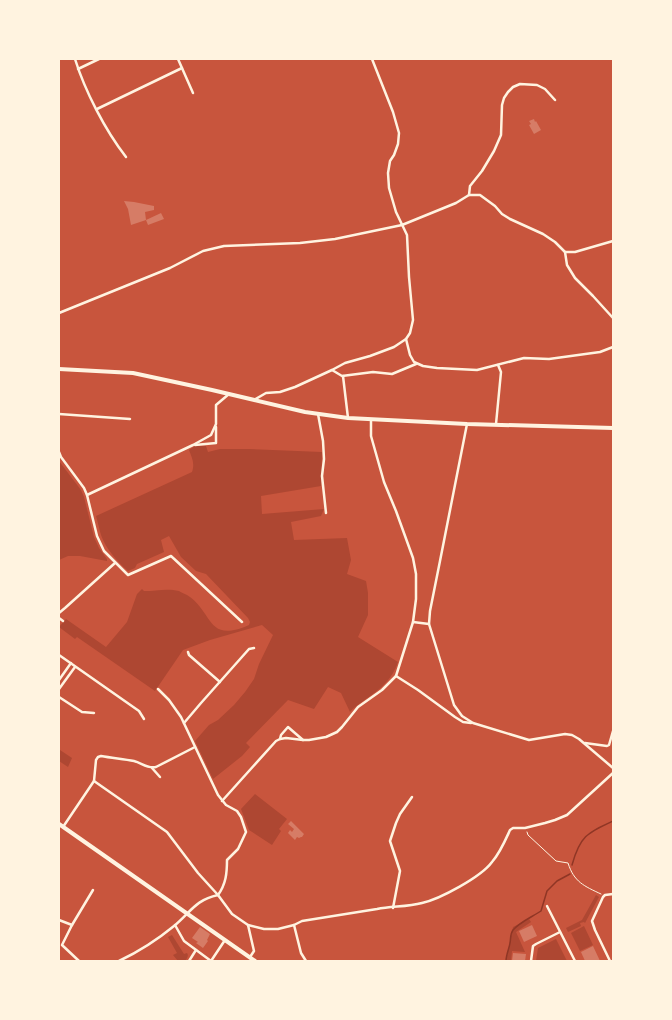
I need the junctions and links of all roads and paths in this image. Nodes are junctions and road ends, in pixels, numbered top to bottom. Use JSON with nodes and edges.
{"nodes":[{"id":1,"x":75,"y":59,"type":"edge"},
{"id":2,"x":99,"y":59,"type":"edge"},
{"id":3,"x":178,"y":59,"type":"edge"},
{"id":4,"x":372,"y":59,"type":"edge"},
{"id":5,"x":182,"y":68,"type":"junction"},
{"id":6,"x":78,"y":69,"type":"junction"},
{"id":7,"x":193,"y":93,"type":"dead end"},
{"id":8,"x":554,"y":100,"type":"dead end"},
{"id":9,"x":96,"y":109,"type":"junction"},
{"id":10,"x":126,"y":157,"type":"dead end"},
{"id":11,"x":469,"y":195,"type":"junction"},
{"id":12,"x":402,"y":225,"type":"junction"},
{"id":13,"x":613,"y":241,"type":"edge"},
{"id":14,"x":565,"y":252,"type":"junction"},
{"id":15,"x":59,"y":313,"type":"edge"},
{"id":16,"x":613,"y":318,"type":"edge"},
{"id":17,"x":406,"y":339,"type":"junction"},
{"id":18,"x":613,"y":347,"type":"edge"},
{"id":19,"x":417,"y":364,"type":"junction"},
{"id":20,"x":498,"y":365,"type":"junction"},
{"id":21,"x":59,"y":369,"type":"edge"},
{"id":22,"x":332,"y":370,"type":"junction"},
{"id":23,"x":343,"y":376,"type":"junction"},
{"id":24,"x":229,"y":394,"type":"junction"},
{"id":25,"x":254,"y":400,"type":"junction"},
{"id":26,"x":59,"y":414,"type":"edge"},
{"id":27,"x":318,"y":414,"type":"junction"},
{"id":28,"x":348,"y":418,"type":"junction"},
{"id":29,"x":130,"y":419,"type":"dead end"},
{"id":30,"x":371,"y":420,"type":"junction"},
{"id":31,"x":216,"y":424,"type":"junction"},
{"id":32,"x":467,"y":424,"type":"junction"},
{"id":33,"x":496,"y":425,"type":"junction"},
{"id":34,"x":613,"y":428,"type":"edge"},
{"id":35,"x":193,"y":445,"type":"junction"},
{"id":36,"x":59,"y":452,"type":"edge"},
{"id":37,"x":87,"y":495,"type":"junction"},
{"id":38,"x":326,"y":514,"type":"dead end"},
{"id":39,"x":115,"y":563,"type":"junction"},
{"id":40,"x":59,"y":613,"type":"edge"},
{"id":41,"x":59,"y":618,"type":"edge"},
{"id":42,"x":63,"y":621,"type":"dead end"},
{"id":43,"x":242,"y":622,"type":"dead end"},
{"id":44,"x":413,"y":622,"type":"junction"},
{"id":45,"x":429,"y":624,"type":"junction"},
{"id":46,"x":254,"y":648,"type":"dead end"},
{"id":47,"x":188,"y":652,"type":"dead end"},
{"id":48,"x":59,"y":655,"type":"edge"},
{"id":49,"x":71,"y":664,"type":"junction"},
{"id":50,"x":75,"y":667,"type":"junction"},
{"id":51,"x":396,"y":676,"type":"junction"},
{"id":52,"x":59,"y":680,"type":"edge"},
{"id":53,"x":220,"y":682,"type":"junction"},
{"id":54,"x":59,"y":689,"type":"edge"},
{"id":55,"x":158,"y":689,"type":"dead end"},
{"id":56,"x":59,"y":697,"type":"edge"},
{"id":57,"x":94,"y":713,"type":"dead end"},
{"id":58,"x":144,"y":719,"type":"dead end"},
{"id":59,"x":184,"y":723,"type":"junction"},
{"id":60,"x":473,"y":723,"type":"junction"},
{"id":61,"x":613,"y":731,"type":"edge"},
{"id":62,"x":280,"y":739,"type":"junction"},
{"id":63,"x":303,"y":740,"type":"junction"},
{"id":64,"x":584,"y":743,"type":"junction"},
{"id":65,"x":195,"y":747,"type":"junction"},
{"id":66,"x":152,"y":768,"type":"junction"},
{"id":67,"x":613,"y":768,"type":"edge"},
{"id":68,"x":613,"y":773,"type":"edge"},
{"id":69,"x":160,"y":778,"type":"dead end"},
{"id":70,"x":94,"y":781,"type":"junction"},
{"id":71,"x":412,"y":797,"type":"dead end"},
{"id":72,"x":222,"y":801,"type":"junction"},
{"id":73,"x":61,"y":826,"type":"edge"},
{"id":74,"x":525,"y":828,"type":"junction"},
{"id":75,"x":93,"y":890,"type":"dead end"},
{"id":76,"x":613,"y":894,"type":"edge"},
{"id":77,"x":218,"y":895,"type":"junction"},
{"id":78,"x":605,"y":895,"type":"junction"},
{"id":79,"x":547,"y":906,"type":"dead end"},
{"id":80,"x":393,"y":908,"type":"junction"},
{"id":81,"x":187,"y":913,"type":"junction"},
{"id":82,"x":59,"y":920,"type":"edge"},
{"id":83,"x":72,"y":925,"type":"junction"},
{"id":84,"x":248,"y":925,"type":"junction"},
{"id":85,"x":294,"y":925,"type":"junction"},
{"id":86,"x":175,"y":926,"type":"junction"},
{"id":87,"x":560,"y":932,"type":"junction"},
{"id":88,"x":225,"y":940,"type":"junction"},
{"id":89,"x":196,"y":950,"type":"junction"},
{"id":90,"x":250,"y":957,"type":"junction"},
{"id":91,"x":80,"y":961,"type":"edge"},
{"id":92,"x":119,"y":961,"type":"edge"},
{"id":93,"x":189,"y":961,"type":"edge"},
{"id":94,"x":255,"y":961,"type":"edge"},
{"id":95,"x":306,"y":961,"type":"edge"},
{"id":96,"x":531,"y":961,"type":"edge"},
{"id":97,"x":575,"y":961,"type":"edge"},
{"id":98,"x":610,"y":961,"type":"edge"}],
"edges":[{"from":1,"to":6,"type":"street"},
{"from":2,"to":6,"type":"street"},
{"from":3,"to":5,"type":"street"},
{"from":4,"to":12,"type":"street"},
{"from":5,"to":7,"type":"street"},
{"from":5,"to":9,"type":"street"},
{"from":6,"to":9,"type":"street"},
{"from":8,"to":11,"type":"street"},
{"from":9,"to":10,"type":"street"},
{"from":11,"to":12,"type":"street"},
{"from":11,"to":14,"type":"street"},
{"from":12,"to":15,"type":"street"},
{"from":12,"to":17,"type":"street"},
{"from":13,"to":14,"type":"street"},
{"from":14,"to":16,"type":"street"},
{"from":17,"to":19,"type":"street"},
{"from":17,"to":22,"type":"street"},
{"from":18,"to":20,"type":"street"},
{"from":19,"to":20,"type":"street"},
{"from":19,"to":23,"type":"street"},
{"from":20,"to":33,"type":"street"},
{"from":21,"to":24,"type":"main road"},
{"from":22,"to":23,"type":"street"},
{"from":22,"to":25,"type":"street"},
{"from":23,"to":28,"type":"street"},
{"from":24,"to":25,"type":"main road"},
{"from":24,"to":31,"type":"street"},
{"from":25,"to":27,"type":"main road"},
{"from":26,"to":29,"type":"street"},
{"from":27,"to":28,"type":"main road"},
{"from":27,"to":38,"type":"street"},
{"from":28,"to":30,"type":"main road"},
{"from":30,"to":32,"type":"main road"},
{"from":30,"to":44,"type":"street"},
{"from":31,"to":35,"type":"street"},
{"from":31,"to":35,"type":"street"},
{"from":32,"to":33,"type":"main road"},
{"from":32,"to":45,"type":"street"},
{"from":33,"to":34,"type":"main road"},
{"from":35,"to":37,"type":"street"},
{"from":36,"to":37,"type":"street"},
{"from":37,"to":39,"type":"street"},
{"from":39,"to":40,"type":"street"},
{"from":39,"to":43,"type":"street"},
{"from":41,"to":42,"type":"street"},
{"from":44,"to":45,"type":"street"},
{"from":44,"to":51,"type":"street"},
{"from":45,"to":60,"type":"street"},
{"from":46,"to":53,"type":"street"},
{"from":47,"to":53,"type":"street"},
{"from":48,"to":49,"type":"street"},
{"from":49,"to":50,"type":"street"},
{"from":49,"to":52,"type":"street"},
{"from":50,"to":54,"type":"street"},
{"from":50,"to":58,"type":"street"},
{"from":51,"to":60,"type":"street"},
{"from":51,"to":63,"type":"street"},
{"from":53,"to":59,"type":"street"},
{"from":55,"to":59,"type":"street"},
{"from":56,"to":57,"type":"street"},
{"from":59,"to":65,"type":"street"},
{"from":60,"to":64,"type":"street"},
{"from":61,"to":64,"type":"street"},
{"from":62,"to":63,"type":"street"},
{"from":62,"to":63,"type":"street"},
{"from":62,"to":72,"type":"street"},
{"from":64,"to":67,"type":"street"},
{"from":65,"to":66,"type":"street"},
{"from":65,"to":72,"type":"street"},
{"from":66,"to":69,"type":"street"},
{"from":66,"to":70,"type":"street"},
{"from":68,"to":74,"type":"street"},
{"from":70,"to":73,"type":"street"},
{"from":70,"to":77,"type":"street"},
{"from":71,"to":80,"type":"street"},
{"from":72,"to":77,"type":"street"},
{"from":73,"to":81,"type":"main road"},
{"from":74,"to":78,"type":"path"},
{"from":74,"to":80,"type":"street"},
{"from":75,"to":83,"type":"street"},
{"from":76,"to":78,"type":"street"},
{"from":77,"to":81,"type":"street"},
{"from":77,"to":84,"type":"street"},
{"from":78,"to":98,"type":"street"},
{"from":79,"to":87,"type":"street"},
{"from":80,"to":85,"type":"street"},
{"from":81,"to":86,"type":"street"},
{"from":81,"to":88,"type":"main road"},
{"from":82,"to":83,"type":"street"},
{"from":83,"to":91,"type":"street"},
{"from":84,"to":85,"type":"street"},
{"from":84,"to":90,"type":"street"},
{"from":85,"to":95,"type":"street"},
{"from":86,"to":89,"type":"street"},
{"from":86,"to":92,"type":"street"},
{"from":87,"to":96,"type":"street"},
{"from":87,"to":97,"type":"street"},
{"from":88,"to":89,"type":"street"},
{"from":88,"to":90,"type":"main road"},
{"from":89,"to":93,"type":"street"},
{"from":90,"to":94,"type":"main road"}]}
